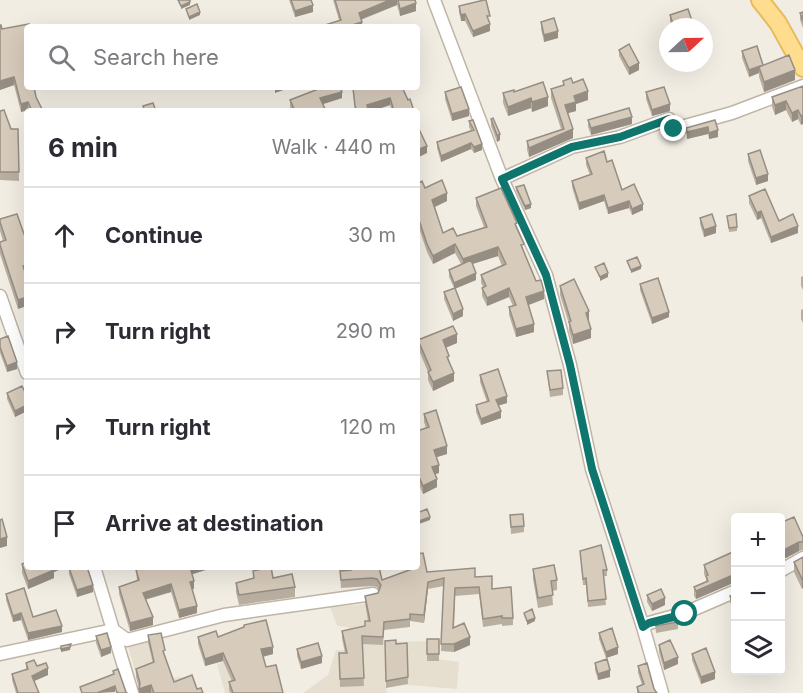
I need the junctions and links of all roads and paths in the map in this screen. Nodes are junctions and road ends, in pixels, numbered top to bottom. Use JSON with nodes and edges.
{"nodes":[{"id":1,"x":434,"y":0,"type":"edge"},
{"id":2,"x":760,"y":0,"type":"edge"},
{"id":3,"x":803,"y":68,"type":"edge"},
{"id":4,"x":803,"y":86,"type":"edge"},
{"id":5,"x":502,"y":179,"type":"junction"},
{"id":6,"x":0,"y":296,"type":"edge"},
{"id":7,"x":24,"y":364,"type":"edge"},
{"id":8,"x":803,"y":558,"type":"edge"},
{"id":9,"x":785,"y":568,"type":"edge"},
{"id":10,"x":95,"y":570,"type":"edge"},
{"id":11,"x":731,"y":593,"type":"edge"},
{"id":12,"x":374,"y":594,"type":"edge"},
{"id":13,"x":643,"y":627,"type":"junction"},
{"id":14,"x":113,"y":630,"type":"junction"},
{"id":15,"x":0,"y":654,"type":"edge"},
{"id":16,"x":132,"y":693,"type":"edge"},
{"id":17,"x":662,"y":693,"type":"edge"}],
"edges":[{"from":1,"to":5,"type":"street"},
{"from":2,"to":3,"type":"main road"},
{"from":4,"to":5,"type":"street"},
{"from":5,"to":13,"type":"street"},
{"from":6,"to":7,"type":"street"},
{"from":8,"to":9,"type":"street"},
{"from":10,"to":14,"type":"street"},
{"from":11,"to":13,"type":"street"},
{"from":12,"to":14,"type":"street"},
{"from":13,"to":17,"type":"street"},
{"from":14,"to":15,"type":"street"},
{"from":14,"to":16,"type":"street"}]}
